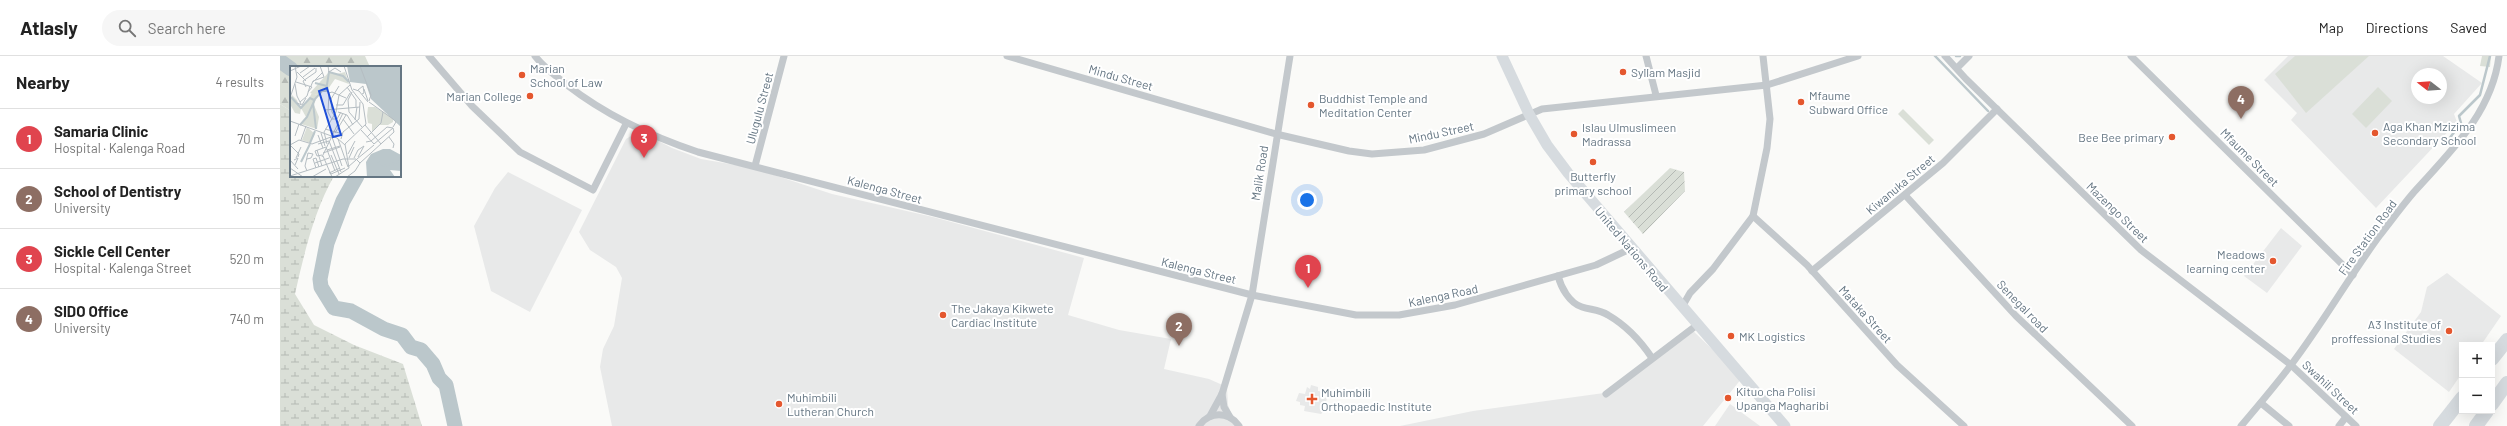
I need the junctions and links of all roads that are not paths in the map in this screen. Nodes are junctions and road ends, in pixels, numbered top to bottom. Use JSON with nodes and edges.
{"nodes":[{"id":1,"x":429,"y":56,"type":"edge"},
{"id":2,"x":535,"y":56,"type":"edge"},
{"id":3,"x":784,"y":56,"type":"edge"},
{"id":4,"x":1008,"y":56,"type":"edge"},
{"id":5,"x":1290,"y":56,"type":"edge"},
{"id":6,"x":1502,"y":56,"type":"edge"},
{"id":7,"x":1646,"y":56,"type":"edge"},
{"id":8,"x":1763,"y":56,"type":"edge"},
{"id":9,"x":1858,"y":56,"type":"edge"},
{"id":10,"x":1945,"y":56,"type":"edge"},
{"id":11,"x":1969,"y":56,"type":"edge"},
{"id":12,"x":2131,"y":56,"type":"edge"},
{"id":13,"x":2499,"y":56,"type":"edge"},
{"id":14,"x":1957,"y":68,"type":"junction"},
{"id":15,"x":1767,"y":85,"type":"junction"},
{"id":16,"x":1656,"y":96,"type":"junction"},
{"id":17,"x":1997,"y":109,"type":"junction"},
{"id":18,"x":1529,"y":114,"type":"junction"},
{"id":19,"x":626,"y":124,"type":"junction"},
{"id":20,"x":1276,"y":134,"type":"junction"},
{"id":21,"x":755,"y":166,"type":"junction"},
{"id":22,"x":1905,"y":195,"type":"junction"},
{"id":23,"x":1754,"y":216,"type":"junction"},
{"id":24,"x":1632,"y":248,"type":"junction"},
{"id":25,"x":1812,"y":271,"type":"junction"},
{"id":26,"x":2353,"y":275,"type":"junction"},
{"id":27,"x":1558,"y":276,"type":"junction"},
{"id":28,"x":1252,"y":295,"type":"junction"},
{"id":29,"x":1682,"y":307,"type":"junction"},
{"id":30,"x":1697,"y":325,"type":"junction"},
{"id":31,"x":2507,"y":340,"type":"edge"},
{"id":32,"x":2495,"y":355,"type":"edge"},
{"id":33,"x":1652,"y":358,"type":"junction"},
{"id":34,"x":2291,"y":365,"type":"junction"},
{"id":35,"x":2507,"y":383,"type":"edge"},
{"id":36,"x":1222,"y":394,"type":"junction"},
{"id":37,"x":1606,"y":394,"type":"dead end"},
{"id":38,"x":2495,"y":400,"type":"edge"},
{"id":39,"x":2459,"y":402,"type":"edge"},
{"id":40,"x":2261,"y":403,"type":"junction"},
{"id":41,"x":2485,"y":414,"type":"edge"},
{"id":42,"x":1210,"y":416,"type":"junction"},
{"id":43,"x":1230,"y":417,"type":"junction"},
{"id":44,"x":2346,"y":417,"type":"junction"},
{"id":45,"x":1199,"y":426,"type":"edge"},
{"id":46,"x":1239,"y":426,"type":"edge"},
{"id":47,"x":1785,"y":426,"type":"edge"},
{"id":48,"x":1964,"y":426,"type":"edge"},
{"id":49,"x":2132,"y":426,"type":"edge"},
{"id":50,"x":2241,"y":426,"type":"edge"},
{"id":51,"x":2289,"y":426,"type":"edge"},
{"id":52,"x":2339,"y":426,"type":"edge"},
{"id":53,"x":2356,"y":426,"type":"edge"},
{"id":54,"x":2440,"y":426,"type":"edge"},
{"id":55,"x":2476,"y":426,"type":"edge"}],
"edges":[{"from":1,"to":19,"type":"street"},
{"from":2,"to":19,"type":"street","name":"Kalenga Street"},
{"from":3,"to":21,"type":"street","name":"Ulugulu Street"},
{"from":4,"to":20,"type":"street","name":"Mindu Street"},
{"from":5,"to":20,"type":"street","name":"Malik Road"},
{"from":6,"to":18,"type":"street","name":"United Nations Road"},
{"from":7,"to":16,"type":"street"},
{"from":8,"to":15,"type":"street"},
{"from":9,"to":15,"type":"street","name":"Mindu Street"},
{"from":10,"to":14,"type":"street","name":"Mazengo Street"},
{"from":11,"to":14,"type":"street"},
{"from":12,"to":26,"type":"street","name":"Mfaume Street"},
{"from":13,"to":26,"type":"street","name":"Fire Station Road"},
{"from":14,"to":17,"type":"street","name":"Mazengo Street"},
{"from":15,"to":16,"type":"street","name":"Mindu Street"},
{"from":15,"to":23,"type":"street"},
{"from":16,"to":18,"type":"street","name":"Mindu Street"},
{"from":17,"to":22,"type":"street","name":"Kiwanuka Street"},
{"from":17,"to":34,"type":"street","name":"Mazengo Street"},
{"from":18,"to":20,"type":"street","name":"Mindu Street"},
{"from":18,"to":24,"type":"street","name":"United Nations Road"},
{"from":19,"to":21,"type":"street","name":"Kalenga Street"},
{"from":20,"to":28,"type":"street","name":"Malik Road"},
{"from":21,"to":28,"type":"street","name":"Kalenga Street"},
{"from":22,"to":25,"type":"street","name":"Kiwanuka Street"},
{"from":22,"to":49,"type":"street","name":"Senegal road"},
{"from":23,"to":25,"type":"street","name":"Mataka Street"},
{"from":23,"to":29,"type":"street"},
{"from":24,"to":27,"type":"street","name":"Kalenga Road"},
{"from":24,"to":29,"type":"street","name":"United Nations Road"},
{"from":25,"to":48,"type":"street","name":"Mataka Street"},
{"from":26,"to":34,"type":"street","name":"Fire Station Road"},
{"from":27,"to":28,"type":"street","name":"Kalenga Road"},
{"from":27,"to":33,"type":"street"},
{"from":28,"to":36,"type":"street","name":"Malik Road"},
{"from":29,"to":30,"type":"street","name":"United Nations Road"},
{"from":30,"to":33,"type":"street"},
{"from":30,"to":47,"type":"street","name":"United Nations Road"},
{"from":31,"to":32,"type":"highway"},
{"from":33,"to":37,"type":"street"},
{"from":34,"to":40,"type":"street","name":"Fire Station Road"},
{"from":34,"to":44,"type":"street","name":"Swahili Street"},
{"from":35,"to":38,"type":"highway"},
{"from":36,"to":42,"type":"street","name":"Malik Road"},
{"from":36,"to":43,"type":"street"},
{"from":39,"to":54,"type":"highway"},
{"from":40,"to":50,"type":"street","name":"Fire Station Road"},
{"from":40,"to":51,"type":"street"},
{"from":41,"to":55,"type":"highway"},
{"from":42,"to":43,"type":"street"},
{"from":42,"to":45,"type":"street","name":"Malik Road"},
{"from":43,"to":46,"type":"street"},
{"from":44,"to":52,"type":"street"},
{"from":44,"to":53,"type":"street","name":"Swahili Street"}]}
